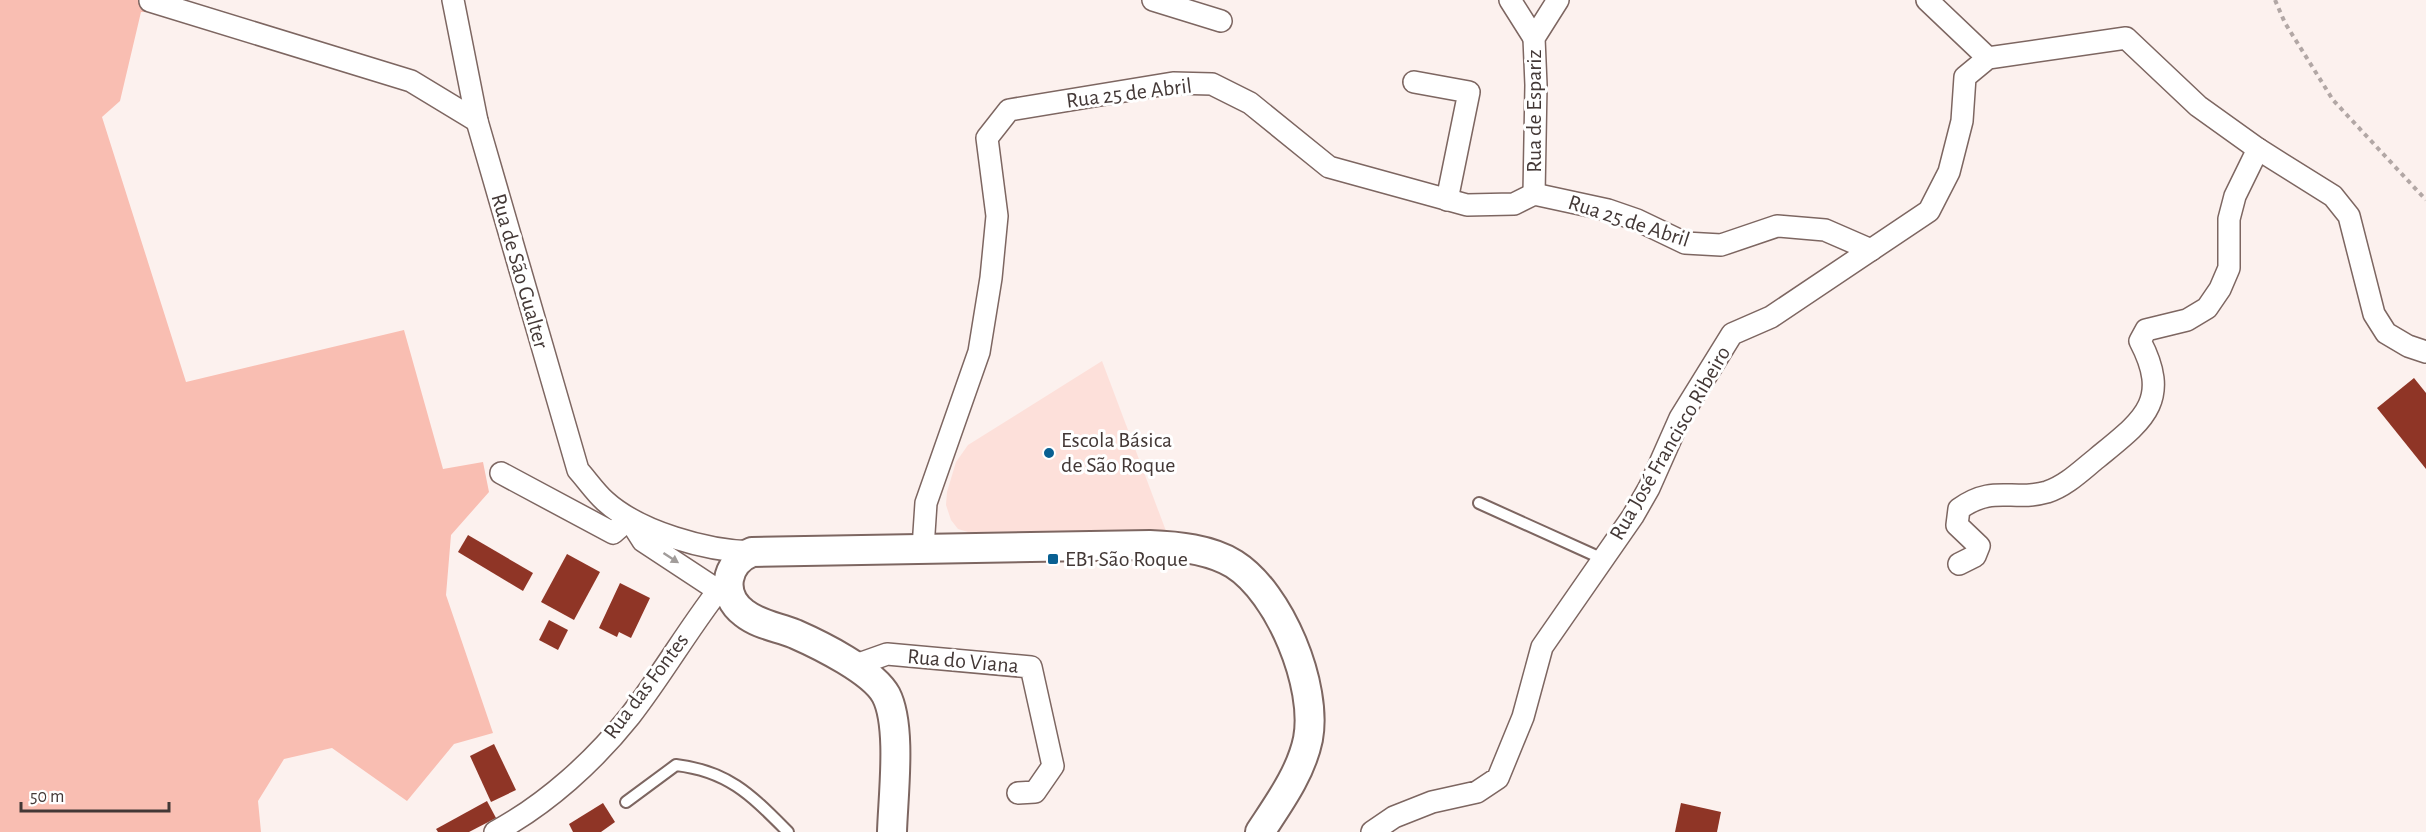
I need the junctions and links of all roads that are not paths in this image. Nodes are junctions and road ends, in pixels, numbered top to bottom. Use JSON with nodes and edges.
{"nodes":[{"id":1,"x":453,"y":0,"type":"edge"},
{"id":2,"x":1153,"y":0,"type":"edge"},
{"id":3,"x":1510,"y":0,"type":"edge"},
{"id":4,"x":1558,"y":0,"type":"edge"},
{"id":5,"x":1927,"y":0,"type":"edge"},
{"id":6,"x":150,"y":1,"type":"edge"},
{"id":7,"x":1221,"y":21,"type":"dead end"},
{"id":8,"x":1534,"y":38,"type":"junction"},
{"id":9,"x":1988,"y":58,"type":"junction"},
{"id":10,"x":1414,"y":82,"type":"dead end"},
{"id":11,"x":477,"y":121,"type":"junction"},
{"id":12,"x":2258,"y":149,"type":"junction"},
{"id":13,"x":1534,"y":194,"type":"junction"},
{"id":14,"x":1447,"y":200,"type":"junction"},
{"id":15,"x":1872,"y":250,"type":"junction"},
{"id":16,"x":2426,"y":352,"type":"edge"},
{"id":17,"x":501,"y":472,"type":"dead end"},
{"id":18,"x":1479,"y":502,"type":"dead end"},
{"id":19,"x":629,"y":519,"type":"junction"},
{"id":20,"x":923,"y":548,"type":"junction"},
{"id":21,"x":1603,"y":559,"type":"junction"},
{"id":22,"x":1959,"y":564,"type":"dead end"},
{"id":23,"x":724,"y":581,"type":"junction"},
{"id":24,"x":856,"y":665,"type":"junction"},
{"id":25,"x":1018,"y":793,"type":"dead end"},
{"id":26,"x":626,"y":802,"type":"dead end"},
{"id":27,"x":495,"y":832,"type":"edge"},
{"id":28,"x":788,"y":832,"type":"edge"},
{"id":29,"x":892,"y":832,"type":"edge"},
{"id":30,"x":1260,"y":832,"type":"edge"},
{"id":31,"x":1372,"y":832,"type":"edge"}],
"edges":[{"from":1,"to":11,"type":"street","name":"Rua de São Gualter"},
{"from":2,"to":7,"type":"street"},
{"from":3,"to":8,"type":"street"},
{"from":4,"to":8,"type":"street","name":"Rua de Espariz"},
{"from":5,"to":9,"type":"street"},
{"from":6,"to":11,"type":"street"},
{"from":8,"to":13,"type":"street","name":"Rua de Espariz"},
{"from":9,"to":12,"type":"street"},
{"from":9,"to":15,"type":"street","name":"Rua José Francisco Ribeiro"},
{"from":10,"to":14,"type":"street"},
{"from":11,"to":19,"type":"street","name":"Rua de São Gualter"},
{"from":12,"to":16,"type":"street"},
{"from":12,"to":22,"type":"street"},
{"from":13,"to":14,"type":"street","name":"Rua 25 de Abril"},
{"from":13,"to":15,"type":"street","name":"Rua 25 de Abril"},
{"from":14,"to":20,"type":"street","name":"Rua 25 de Abril"},
{"from":15,"to":21,"type":"street","name":"Rua José Francisco Ribeiro"},
{"from":17,"to":19,"type":"street"},
{"from":18,"to":21,"type":"lane"},
{"from":19,"to":23,"type":"street","name":"Rua de São Gualter"},
{"from":19,"to":23,"type":"street","name":"Rua de São Gualter","one_way":true},
{"from":20,"to":23,"type":"street"},
{"from":20,"to":30,"type":"street"},
{"from":21,"to":31,"type":"street","name":"Rua José Francisco Ribeiro"},
{"from":23,"to":24,"type":"street"},
{"from":23,"to":27,"type":"street","name":"Rua das Fontes"},
{"from":24,"to":25,"type":"street","name":"Rua do Viana"},
{"from":24,"to":29,"type":"street"},
{"from":26,"to":28,"type":"lane"}]}
